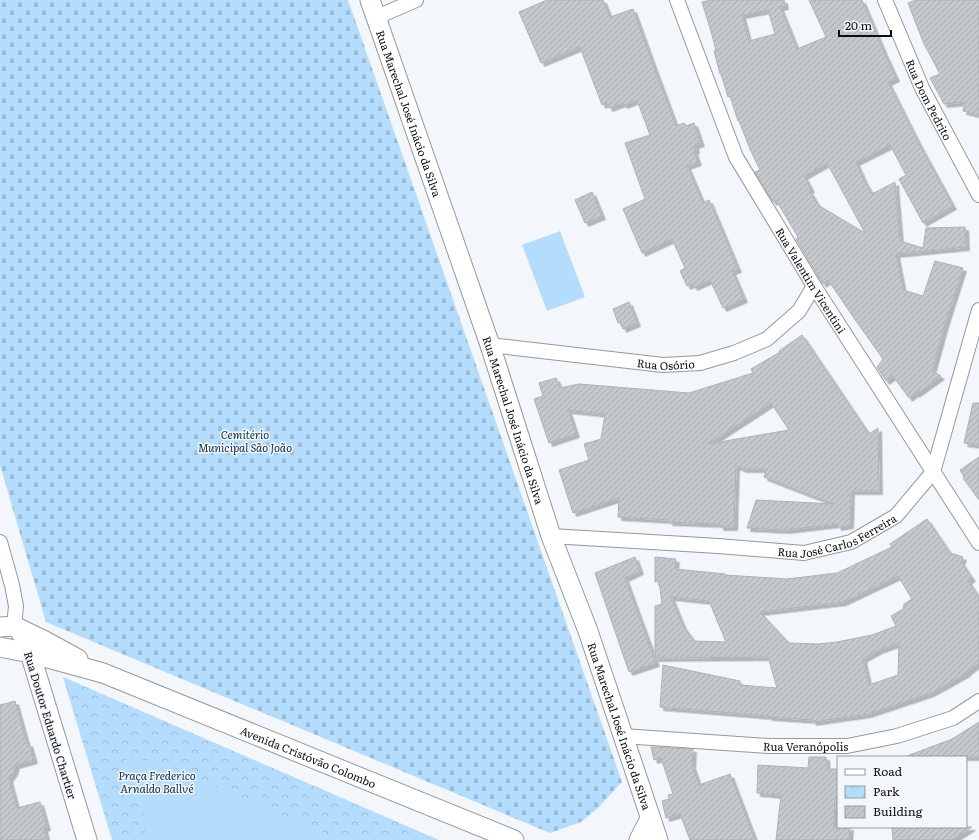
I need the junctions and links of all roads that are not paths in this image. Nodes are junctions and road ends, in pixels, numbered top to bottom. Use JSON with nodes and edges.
{"nodes":[{"id":1,"x":416,"y":0,"type":"edge"},
{"id":2,"x":677,"y":0,"type":"edge"},
{"id":3,"x":885,"y":0,"type":"edge"},
{"id":4,"x":374,"y":9,"type":"edge"},
{"id":5,"x":979,"y":196,"type":"edge"},
{"id":6,"x":814,"y":286,"type":"junction"},
{"id":7,"x":979,"y":310,"type":"edge"},
{"id":8,"x":490,"y":345,"type":"junction"},
{"id":9,"x":933,"y":472,"type":"junction"},
{"id":10,"x":551,"y":536,"type":"junction"},
{"id":11,"x":0,"y":542,"type":"edge"},
{"id":12,"x":979,"y":543,"type":"edge"},
{"id":13,"x":7,"y":626,"type":"edge"},
{"id":14,"x":0,"y":647,"type":"edge"},
{"id":15,"x":30,"y":653,"type":"junction"},
{"id":16,"x":103,"y":673,"type":"junction"},
{"id":17,"x":979,"y":701,"type":"edge"},
{"id":18,"x":623,"y":736,"type":"junction"},
{"id":19,"x":650,"y":819,"type":"junction"},
{"id":20,"x":87,"y":840,"type":"edge"},
{"id":21,"x":514,"y":840,"type":"edge"},
{"id":22,"x":639,"y":840,"type":"edge"},
{"id":23,"x":658,"y":840,"type":"edge"}],
"edges":[{"from":1,"to":4,"type":"street"},
{"from":2,"to":6,"type":"street","name":"Rua Valentim Vicentini"},
{"from":3,"to":5,"type":"street","name":"Rua Dom Pedrito"},
{"from":4,"to":8,"type":"main road","name":"Rua Marechal José Inácio da Silva"},
{"from":6,"to":8,"type":"street","name":"Rua Osório"},
{"from":6,"to":9,"type":"street","name":"Rua Valentim Vicentini"},
{"from":7,"to":9,"type":"street","name":"Rua José Carlos Ferreira"},
{"from":8,"to":10,"type":"main road","name":"Rua Marechal José Inácio da Silva"},
{"from":9,"to":10,"type":"street","name":"Rua José Carlos Ferreira"},
{"from":9,"to":12,"type":"street","name":"Rua Valentim Vicentini"},
{"from":10,"to":18,"type":"main road","name":"Rua Marechal José Inácio da Silva"},
{"from":11,"to":13,"type":"street"},
{"from":13,"to":15,"type":"street","name":"Rua Doutor Eduardo Chartier"},
{"from":13,"to":16,"type":"main road","name":"Avenida Cristóvão Colombo"},
{"from":14,"to":15,"type":"main road","name":"Avenida Cristóvão Colombo"},
{"from":15,"to":16,"type":"main road","name":"Avenida Cristóvão Colombo"},
{"from":15,"to":20,"type":"main road","name":"Rua Doutor Eduardo Chartier"},
{"from":16,"to":21,"type":"main road","name":"Avenida Cristóvão Colombo"},
{"from":17,"to":18,"type":"street","name":"Rua Veranópolis"},
{"from":18,"to":19,"type":"main road","name":"Rua Marechal José Inácio da Silva"},
{"from":19,"to":22,"type":"main road"},
{"from":19,"to":23,"type":"main road","name":"Rua Marechal José Inácio da Silva"}]}
